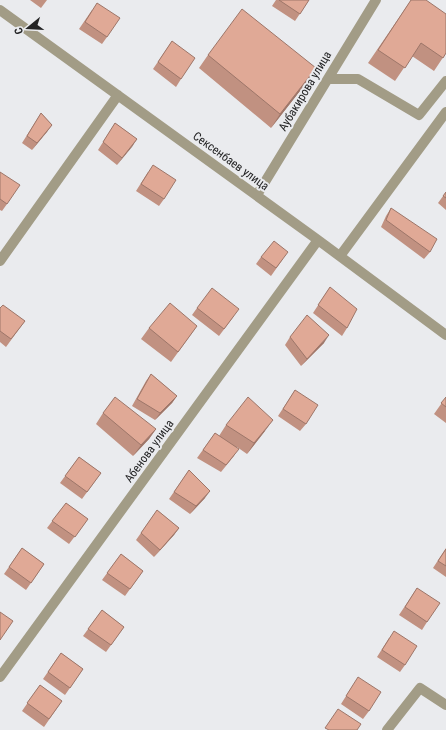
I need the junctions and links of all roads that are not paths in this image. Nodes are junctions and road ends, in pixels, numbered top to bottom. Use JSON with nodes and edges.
{"nodes":[{"id":1,"x":376,"y":0,"type":"edge"},
{"id":2,"x":0,"y":10,"type":"edge"},
{"id":3,"x":328,"y":79,"type":"junction"},
{"id":4,"x":446,"y":81,"type":"edge"},
{"id":5,"x":118,"y":95,"type":"junction"},
{"id":6,"x":446,"y":112,"type":"edge"},
{"id":7,"x":257,"y":195,"type":"junction"},
{"id":8,"x":318,"y":240,"type":"junction"},
{"id":9,"x":340,"y":256,"type":"junction"},
{"id":10,"x":0,"y":261,"type":"edge"},
{"id":11,"x":445,"y":333,"type":"edge"},
{"id":12,"x":0,"y":677,"type":"edge"},
{"id":13,"x":446,"y":705,"type":"edge"},
{"id":14,"x":387,"y":730,"type":"edge"}],
"edges":[{"from":1,"to":3,"type":"street","name":"Аубакирова улица"},
{"from":2,"to":5,"type":"street","name":"Сексенбаев улица"},
{"from":3,"to":4,"type":"street"},
{"from":3,"to":7,"type":"street","name":"Аубакирова улица"},
{"from":5,"to":7,"type":"street","name":"Сексенбаев улица"},
{"from":5,"to":10,"type":"street"},
{"from":6,"to":9,"type":"street"},
{"from":7,"to":8,"type":"street","name":"Сексенбаев улица"},
{"from":8,"to":9,"type":"street","name":"Сексенбаев улица"},
{"from":8,"to":12,"type":"street","name":"Абенова улица"},
{"from":9,"to":11,"type":"street","name":"Сексенбаев улица"},
{"from":13,"to":14,"type":"street"}]}
